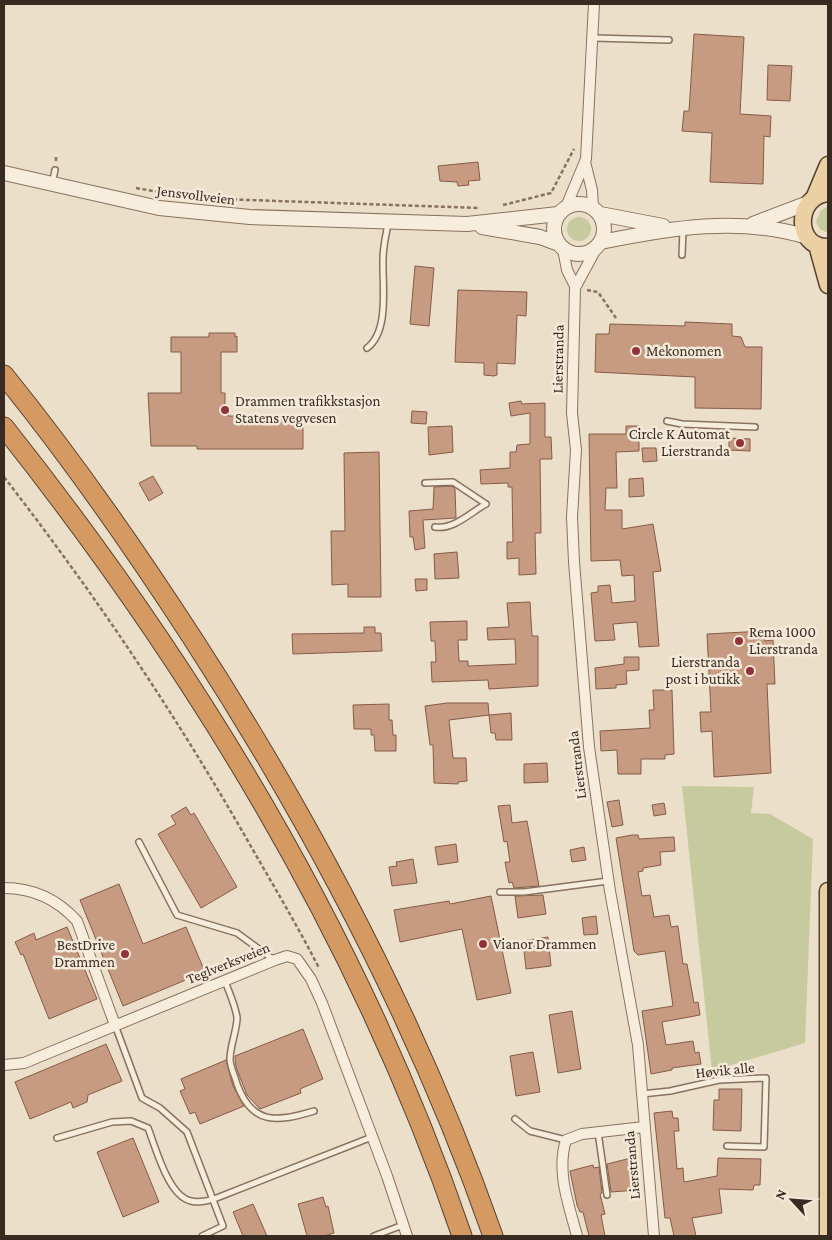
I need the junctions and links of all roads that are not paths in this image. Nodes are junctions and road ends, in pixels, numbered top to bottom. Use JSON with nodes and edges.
{"nodes":[{"id":1,"x":594,"y":4,"type":"edge"},
{"id":2,"x":593,"y":38,"type":"junction"},
{"id":3,"x":669,"y":40,"type":"dead end"},
{"id":4,"x":585,"y":162,"type":"junction"},
{"id":5,"x":828,"y":165,"type":"edge"},
{"id":6,"x":54,"y":170,"type":"dead end"},
{"id":7,"x":4,"y":173,"type":"edge"},
{"id":8,"x":52,"y":184,"type":"junction"},
{"id":9,"x":817,"y":197,"type":"edge"},
{"id":10,"x":562,"y":211,"type":"junction"},
{"id":11,"x":596,"y":211,"type":"junction"},
{"id":12,"x":388,"y":223,"type":"junction"},
{"id":13,"x":467,"y":224,"type":"junction"},
{"id":14,"x":746,"y":225,"type":"junction"},
{"id":15,"x":678,"y":228,"type":"junction"},
{"id":16,"x":818,"y":243,"type":"edge"},
{"id":17,"x":599,"y":244,"type":"junction"},
{"id":18,"x":561,"y":246,"type":"junction"},
{"id":19,"x":682,"y":255,"type":"dead end"},
{"id":20,"x":575,"y":286,"type":"junction"},
{"id":21,"x":828,"y":286,"type":"edge"},
{"id":22,"x":367,"y":348,"type":"dead end"},
{"id":23,"x":4,"y":375,"type":"edge"},
{"id":24,"x":667,"y":421,"type":"dead end"},
{"id":25,"x":4,"y":426,"type":"edge"},
{"id":26,"x":755,"y":427,"type":"dead end"},
{"id":27,"x":425,"y":483,"type":"dead end"},
{"id":28,"x":435,"y":527,"type":"dead end"},
{"id":29,"x":139,"y":842,"type":"dead end"},
{"id":30,"x":609,"y":881,"type":"junction"},
{"id":31,"x":4,"y":888,"type":"edge"},
{"id":32,"x":828,"y":891,"type":"edge"},
{"id":33,"x":500,"y":892,"type":"dead end"},
{"id":34,"x":275,"y":960,"type":"junction"},
{"id":35,"x":225,"y":980,"type":"junction"},
{"id":36,"x":115,"y":1025,"type":"junction"},
{"id":37,"x":4,"y":1065,"type":"edge"},
{"id":38,"x":641,"y":1094,"type":"junction"},
{"id":39,"x":314,"y":1111,"type":"dead end"},
{"id":40,"x":515,"y":1119,"type":"dead end"},
{"id":41,"x":644,"y":1127,"type":"junction"},
{"id":42,"x":598,"y":1132,"type":"junction"},
{"id":43,"x":372,"y":1137,"type":"junction"},
{"id":44,"x":58,"y":1138,"type":"dead end"},
{"id":45,"x":566,"y":1140,"type":"junction"},
{"id":46,"x":727,"y":1146,"type":"dead end"},
{"id":47,"x":607,"y":1195,"type":"dead end"},
{"id":48,"x":214,"y":1199,"type":"junction"},
{"id":49,"x":403,"y":1225,"type":"junction"},
{"id":50,"x":202,"y":1236,"type":"edge"},
{"id":51,"x":374,"y":1236,"type":"edge"},
{"id":52,"x":407,"y":1236,"type":"edge"},
{"id":53,"x":462,"y":1236,"type":"edge"},
{"id":54,"x":493,"y":1236,"type":"edge"},
{"id":55,"x":577,"y":1236,"type":"edge"},
{"id":56,"x":654,"y":1236,"type":"edge"},
{"id":57,"x":828,"y":1236,"type":"edge"}],
"edges":[{"from":1,"to":2,"type":"street"},
{"from":2,"to":3,"type":"lane"},
{"from":2,"to":4,"type":"street"},
{"from":4,"to":10,"type":"street"},
{"from":4,"to":11,"type":"street"},
{"from":5,"to":9,"type":"main road"},
{"from":6,"to":8,"type":"lane"},
{"from":7,"to":8,"type":"street","name":"Jensvollveien"},
{"from":8,"to":12,"type":"street","name":"Jensvollveien"},
{"from":9,"to":14,"type":"street"},
{"from":9,"to":16,"type":"main road"},
{"from":10,"to":11,"type":"street"},
{"from":10,"to":13,"type":"street","name":"Jensvollveien"},
{"from":10,"to":18,"type":"street"},
{"from":11,"to":15,"type":"street"},
{"from":11,"to":17,"type":"street"},
{"from":12,"to":13,"type":"street","name":"Jensvollveien"},
{"from":12,"to":22,"type":"lane"},
{"from":13,"to":18,"type":"street","name":"Jensvollveien"},
{"from":14,"to":15,"type":"street"},
{"from":14,"to":16,"type":"street"},
{"from":15,"to":17,"type":"street"},
{"from":15,"to":19,"type":"lane"},
{"from":16,"to":21,"type":"main road"},
{"from":17,"to":18,"type":"street"},
{"from":17,"to":20,"type":"street","name":"Lierstranda"},
{"from":18,"to":20,"type":"street","name":"Lierstranda"},
{"from":20,"to":30,"type":"street","name":"Lierstranda"},
{"from":23,"to":54,"type":"highway"},
{"from":24,"to":26,"type":"lane"},
{"from":25,"to":53,"type":"highway"},
{"from":27,"to":28,"type":"lane"},
{"from":29,"to":34,"type":"lane"},
{"from":30,"to":33,"type":"lane"},
{"from":30,"to":38,"type":"street","name":"Lierstranda"},
{"from":31,"to":36,"type":"street"},
{"from":32,"to":57,"type":"main road"},
{"from":34,"to":35,"type":"street","name":"Teglverksveien"},
{"from":34,"to":43,"type":"street","name":"Teglverksveien"},
{"from":35,"to":36,"type":"street","name":"Teglverksveien"},
{"from":35,"to":39,"type":"lane"},
{"from":36,"to":37,"type":"street","name":"Teglverksveien"},
{"from":36,"to":48,"type":"lane"},
{"from":38,"to":41,"type":"street","name":"Lierstranda"},
{"from":38,"to":46,"type":"lane","name":"Høvik alle"},
{"from":40,"to":45,"type":"lane"},
{"from":41,"to":42,"type":"street"},
{"from":41,"to":56,"type":"street","name":"Lierstranda"},
{"from":42,"to":45,"type":"street"},
{"from":42,"to":47,"type":"lane"},
{"from":43,"to":48,"type":"lane"},
{"from":43,"to":49,"type":"street","name":"Teglverksveien"},
{"from":44,"to":48,"type":"lane"},
{"from":45,"to":55,"type":"street"},
{"from":48,"to":50,"type":"lane"},
{"from":49,"to":51,"type":"lane"},
{"from":49,"to":52,"type":"street","name":"Teglverksveien"}]}
